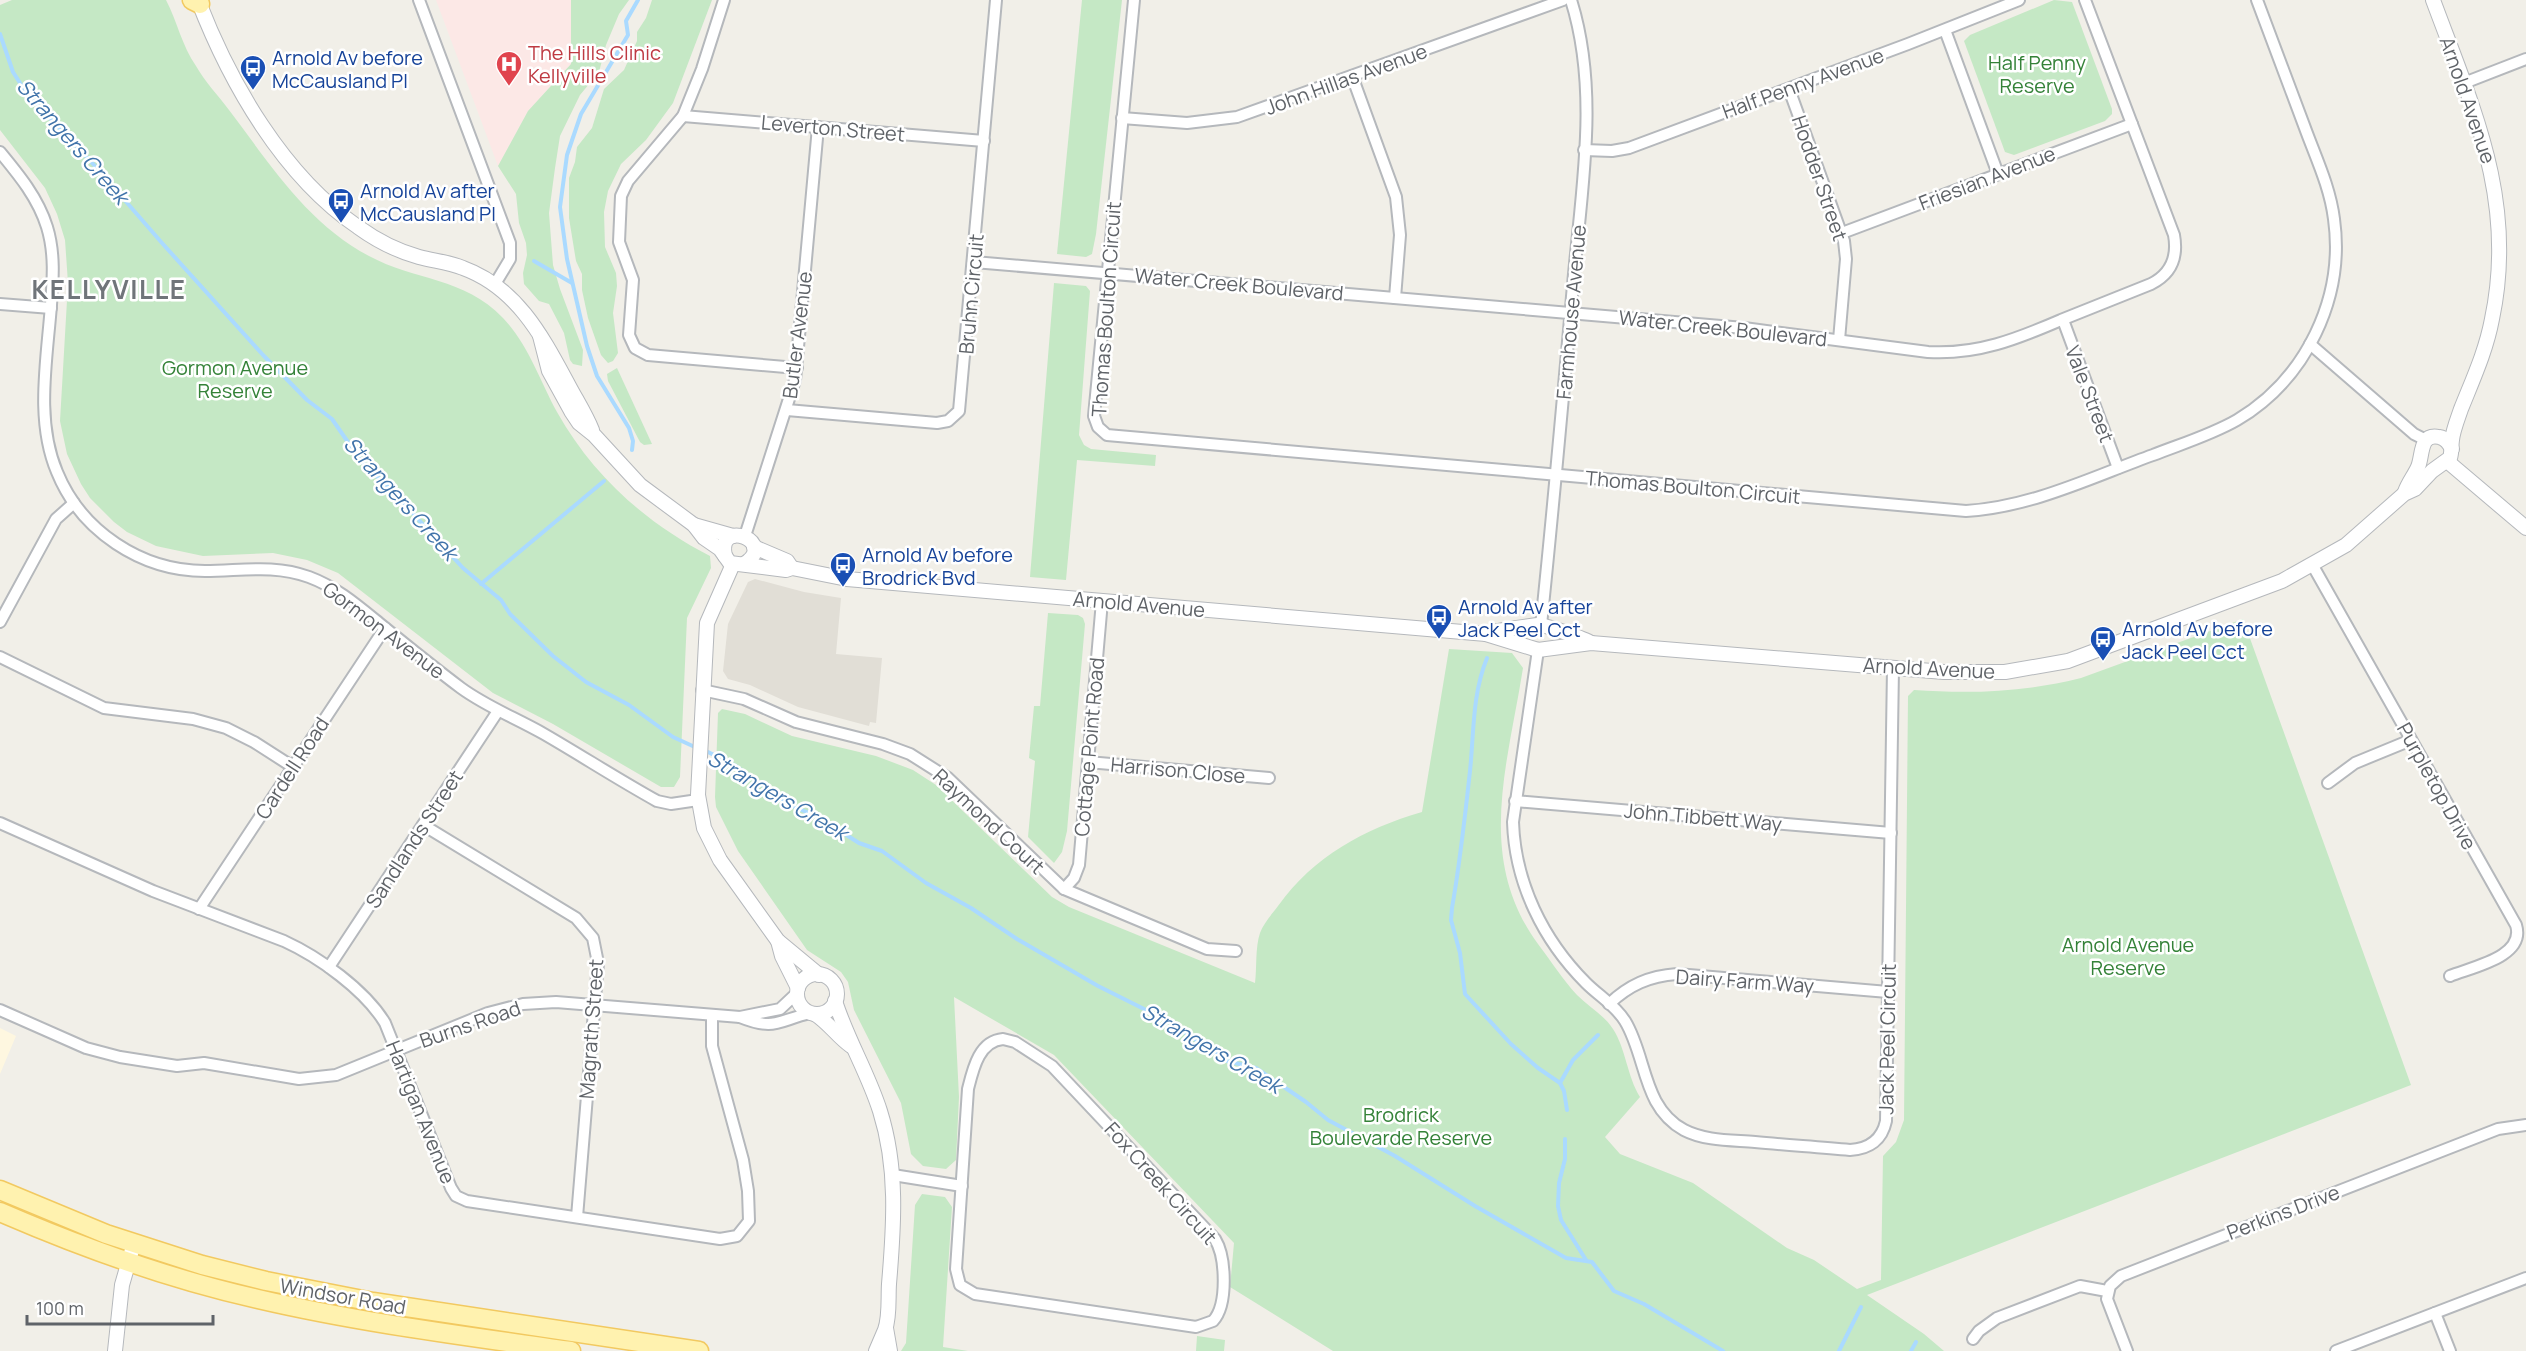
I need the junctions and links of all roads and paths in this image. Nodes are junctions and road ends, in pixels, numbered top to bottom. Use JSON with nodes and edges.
{"nodes":[{"id":1,"x":418,"y":0,"type":"edge"},
{"id":2,"x":724,"y":0,"type":"edge"},
{"id":3,"x":996,"y":0,"type":"edge"},
{"id":4,"x":1134,"y":0,"type":"edge"},
{"id":5,"x":1563,"y":0,"type":"edge"},
{"id":6,"x":1571,"y":0,"type":"edge"},
{"id":7,"x":2019,"y":0,"type":"edge"},
{"id":8,"x":2085,"y":0,"type":"edge"},
{"id":9,"x":2257,"y":0,"type":"edge"},
{"id":10,"x":2433,"y":0,"type":"edge"},
{"id":11,"x":197,"y":1,"type":"edge"},
{"id":12,"x":1945,"y":30,"type":"junction"},
{"id":13,"x":2526,"y":59,"type":"edge"},
{"id":14,"x":1352,"y":76,"type":"junction"},
{"id":15,"x":2464,"y":82,"type":"junction"},
{"id":16,"x":1789,"y":89,"type":"junction"},
{"id":17,"x":683,"y":116,"type":"junction"},
{"id":18,"x":1122,"y":118,"type":"junction"},
{"id":19,"x":2132,"y":124,"type":"junction"},
{"id":20,"x":818,"y":127,"type":"junction"},
{"id":21,"x":984,"y":141,"type":"junction"},
{"id":22,"x":1584,"y":150,"type":"junction"},
{"id":23,"x":0,"y":152,"type":"edge"},
{"id":24,"x":1998,"y":174,"type":"junction"},
{"id":25,"x":1842,"y":233,"type":"junction"},
{"id":26,"x":974,"y":262,"type":"junction"},
{"id":27,"x":1107,"y":273,"type":"junction"},
{"id":28,"x":495,"y":284,"type":"junction"},
{"id":29,"x":1395,"y":298,"type":"junction"},
{"id":30,"x":0,"y":304,"type":"edge"},
{"id":31,"x":51,"y":308,"type":"junction"},
{"id":32,"x":1571,"y":313,"type":"junction"},
{"id":33,"x":2062,"y":320,"type":"junction"},
{"id":34,"x":1839,"y":340,"type":"junction"},
{"id":35,"x":2310,"y":344,"type":"junction"},
{"id":36,"x":798,"y":368,"type":"junction"},
{"id":37,"x":787,"y":410,"type":"junction"},
{"id":38,"x":2460,"y":411,"type":"junction"},
{"id":39,"x":2431,"y":438,"type":"junction"},
{"id":40,"x":2421,"y":455,"type":"junction"},
{"id":41,"x":2446,"y":459,"type":"junction"},
{"id":42,"x":2118,"y":468,"type":"junction"},
{"id":43,"x":1556,"y":475,"type":"junction"},
{"id":44,"x":2404,"y":494,"type":"junction"},
{"id":45,"x":74,"y":503,"type":"junction"},
{"id":46,"x":694,"y":525,"type":"junction"},
{"id":47,"x":2526,"y":528,"type":"edge"},
{"id":48,"x":744,"y":540,"type":"junction"},
{"id":49,"x":734,"y":561,"type":"junction"},
{"id":50,"x":2313,"y":566,"type":"junction"},
{"id":51,"x":792,"y":568,"type":"junction"},
{"id":52,"x":1102,"y":600,"type":"junction"},
{"id":53,"x":0,"y":622,"type":"edge"},
{"id":54,"x":1540,"y":627,"type":"junction"},
{"id":55,"x":385,"y":628,"type":"junction"},
{"id":56,"x":1486,"y":633,"type":"junction"},
{"id":57,"x":1592,"y":643,"type":"junction"},
{"id":58,"x":1538,"y":649,"type":"junction"},
{"id":59,"x":0,"y":657,"type":"edge"},
{"id":60,"x":1893,"y":668,"type":"junction"},
{"id":61,"x":702,"y":695,"type":"junction"},
{"id":62,"x":498,"y":711,"type":"junction"},
{"id":63,"x":2411,"y":740,"type":"junction"},
{"id":64,"x":1088,"y":762,"type":"junction"},
{"id":65,"x":293,"y":767,"type":"junction"},
{"id":66,"x":1269,"y":778,"type":"dead end"},
{"id":67,"x":2328,"y":783,"type":"dead end"},
{"id":68,"x":698,"y":797,"type":"junction"},
{"id":69,"x":1515,"y":801,"type":"junction"},
{"id":70,"x":0,"y":823,"type":"edge"},
{"id":71,"x":423,"y":825,"type":"junction"},
{"id":72,"x":1890,"y":833,"type":"junction"},
{"id":73,"x":1064,"y":889,"type":"junction"},
{"id":74,"x":200,"y":909,"type":"junction"},
{"id":75,"x":778,"y":941,"type":"junction"},
{"id":76,"x":1236,"y":951,"type":"dead end"},
{"id":77,"x":329,"y":967,"type":"junction"},
{"id":78,"x":819,"y":975,"type":"junction"},
{"id":79,"x":2450,"y":976,"type":"dead end"},
{"id":80,"x":798,"y":990,"type":"junction"},
{"id":81,"x":1888,"y":993,"type":"junction"},
{"id":82,"x":835,"y":1001,"type":"junction"},
{"id":83,"x":1609,"y":1004,"type":"junction"},
{"id":84,"x":594,"y":1005,"type":"junction"},
{"id":85,"x":0,"y":1010,"type":"edge"},
{"id":86,"x":813,"y":1013,"type":"junction"},
{"id":87,"x":712,"y":1015,"type":"junction"},
{"id":88,"x":740,"y":1017,"type":"junction"},
{"id":89,"x":851,"y":1046,"type":"junction"},
{"id":90,"x":396,"y":1050,"type":"junction"},
{"id":91,"x":2526,"y":1125,"type":"edge"},
{"id":92,"x":893,"y":1175,"type":"junction"},
{"id":93,"x":962,"y":1186,"type":"junction"},
{"id":94,"x":0,"y":1191,"type":"edge"},
{"id":95,"x":0,"y":1212,"type":"edge"},
{"id":96,"x":576,"y":1217,"type":"junction"},
{"id":97,"x":134,"y":1243,"type":"junction"},
{"id":98,"x":128,"y":1262,"type":"junction"},
{"id":99,"x":2526,"y":1278,"type":"edge"},
{"id":100,"x":2108,"y":1291,"type":"junction"},
{"id":101,"x":2435,"y":1313,"type":"junction"},
{"id":102,"x":886,"y":1328,"type":"junction"},
{"id":103,"x":1973,"y":1339,"type":"dead end"},
{"id":104,"x":115,"y":1351,"type":"edge"},
{"id":105,"x":571,"y":1351,"type":"edge"},
{"id":106,"x":699,"y":1351,"type":"edge"},
{"id":107,"x":876,"y":1351,"type":"edge"},
{"id":108,"x":890,"y":1351,"type":"edge"},
{"id":109,"x":2127,"y":1351,"type":"edge"},
{"id":110,"x":2336,"y":1351,"type":"edge"},
{"id":111,"x":2450,"y":1351,"type":"edge"}],
"edges":[{"from":1,"to":28,"type":"street"},
{"from":2,"to":17,"type":"street"},
{"from":3,"to":21,"type":"street","name":"Bruhn Circuit"},
{"from":4,"to":18,"type":"street","name":"Thomas Boulton Circuit"},
{"from":5,"to":14,"type":"street","name":"John Hillas Avenue"},
{"from":6,"to":22,"type":"street","name":"Farmhouse Avenue"},
{"from":7,"to":12,"type":"street","name":"Half Penny Avenue"},
{"from":8,"to":19,"type":"street","name":"Water Creek Boulevard"},
{"from":9,"to":35,"type":"street","name":"Thomas Boulton Circuit"},
{"from":10,"to":15,"type":"street","name":"Arnold Avenue"},
{"from":11,"to":28,"type":"street","name":"Arnold Avenue"},
{"from":12,"to":16,"type":"street","name":"Half Penny Avenue"},
{"from":12,"to":24,"type":"street"},
{"from":13,"to":15,"type":"street"},
{"from":14,"to":18,"type":"street","name":"John Hillas Avenue"},
{"from":14,"to":29,"type":"street"},
{"from":15,"to":38,"type":"street","name":"Arnold Avenue"},
{"from":16,"to":22,"type":"street","name":"Half Penny Avenue"},
{"from":16,"to":25,"type":"street","name":"Hodder Street"},
{"from":17,"to":20,"type":"street","name":"Leverton Street"},
{"from":17,"to":36,"type":"street"},
{"from":18,"to":27,"type":"street","name":"Thomas Boulton Circuit"},
{"from":19,"to":24,"type":"street","name":"Friesian Avenue"},
{"from":19,"to":33,"type":"street","name":"Water Creek Boulevard"},
{"from":20,"to":21,"type":"street","name":"Leverton Street"},
{"from":20,"to":36,"type":"street","name":"Butler Avenue"},
{"from":21,"to":26,"type":"street","name":"Bruhn Circuit"},
{"from":22,"to":32,"type":"street","name":"Farmhouse Avenue"},
{"from":23,"to":31,"type":"street","name":"Gormon Avenue"},
{"from":24,"to":25,"type":"street","name":"Friesian Avenue"},
{"from":25,"to":34,"type":"street","name":"Hodder Street"},
{"from":26,"to":27,"type":"street","name":"Water Creek Boulevard"},
{"from":26,"to":37,"type":"street","name":"Bruhn Circuit"},
{"from":27,"to":29,"type":"street","name":"Water Creek Boulevard"},
{"from":27,"to":43,"type":"street","name":"Thomas Boulton Circuit"},
{"from":28,"to":46,"type":"street","name":"Arnold Avenue"},
{"from":29,"to":32,"type":"street","name":"Water Creek Boulevard"},
{"from":30,"to":31,"type":"street"},
{"from":31,"to":45,"type":"street","name":"Gormon Avenue"},
{"from":32,"to":34,"type":"street","name":"Water Creek Boulevard"},
{"from":32,"to":43,"type":"street","name":"Farmhouse Avenue"},
{"from":33,"to":34,"type":"street","name":"Water Creek Boulevard"},
{"from":33,"to":42,"type":"street","name":"Vale Street"},
{"from":35,"to":39,"type":"street"},
{"from":35,"to":42,"type":"street","name":"Thomas Boulton Circuit"},
{"from":36,"to":37,"type":"street","name":"Butler Avenue"},
{"from":37,"to":48,"type":"street","name":"Butler Avenue"},
{"from":38,"to":39,"type":"street","name":"Arnold Avenue"},
{"from":38,"to":41,"type":"street","name":"Arnold Avenue"},
{"from":39,"to":40,"type":"street"},
{"from":39,"to":41,"type":"street"},
{"from":40,"to":41,"type":"street"},
{"from":40,"to":44,"type":"street","name":"Arnold Avenue"},
{"from":41,"to":44,"type":"street","name":"Arnold Avenue"},
{"from":41,"to":47,"type":"street"},
{"from":42,"to":43,"type":"street","name":"Thomas Boulton Circuit"},
{"from":43,"to":54,"type":"street","name":"Farmhouse Avenue"},
{"from":44,"to":50,"type":"street","name":"Arnold Avenue"},
{"from":45,"to":53,"type":"street"},
{"from":45,"to":55,"type":"street","name":"Gormon Avenue"},
{"from":46,"to":48,"type":"street","name":"Arnold Avenue"},
{"from":46,"to":49,"type":"street","name":"Arnold Avenue"},
{"from":48,"to":49,"type":"street"},
{"from":48,"to":49,"type":"street"},
{"from":48,"to":51,"type":"street","name":"Arnold Avenue"},
{"from":49,"to":51,"type":"street","name":"Arnold Avenue"},
{"from":49,"to":61,"type":"street"},
{"from":50,"to":60,"type":"street","name":"Arnold Avenue"},
{"from":50,"to":63,"type":"street","name":"Purpletop Drive"},
{"from":51,"to":52,"type":"street","name":"Arnold Avenue"},
{"from":52,"to":56,"type":"street","name":"Arnold Avenue"},
{"from":52,"to":64,"type":"street","name":"Cottage Point Road"},
{"from":54,"to":56,"type":"street","name":"Arnold Avenue"},
{"from":54,"to":57,"type":"street","name":"Arnold Avenue"},
{"from":54,"to":58,"type":"street"},
{"from":54,"to":58,"type":"street"},
{"from":55,"to":62,"type":"street","name":"Gormon Avenue"},
{"from":55,"to":65,"type":"street","name":"Cardell Road"},
{"from":56,"to":58,"type":"street","name":"Arnold Avenue"},
{"from":57,"to":58,"type":"street","name":"Arnold Avenue"},
{"from":57,"to":60,"type":"street","name":"Arnold Avenue"},
{"from":58,"to":69,"type":"street","name":"Jack Peel Circuit"},
{"from":59,"to":65,"type":"street"},
{"from":60,"to":72,"type":"street","name":"Jack Peel Circuit"},
{"from":61,"to":68,"type":"street"},
{"from":61,"to":73,"type":"street","name":"Raymond Court"},
{"from":62,"to":68,"type":"street","name":"Gormon Avenue"},
{"from":62,"to":71,"type":"street","name":"Sandlands Street"},
{"from":63,"to":67,"type":"street"},
{"from":63,"to":79,"type":"street","name":"Purpletop Drive"},
{"from":64,"to":66,"type":"street","name":"Harrison Close"},
{"from":64,"to":73,"type":"street","name":"Cottage Point Road"},
{"from":65,"to":74,"type":"street","name":"Cardell Road"},
{"from":68,"to":75,"type":"street"},
{"from":69,"to":72,"type":"street","name":"John Tibbett Way"},
{"from":69,"to":83,"type":"street","name":"Jack Peel Circuit"},
{"from":70,"to":74,"type":"street","name":"Hartigan Avenue"},
{"from":71,"to":77,"type":"street","name":"Sandlands Street"},
{"from":71,"to":84,"type":"street","name":"Magrath Street"},
{"from":72,"to":81,"type":"street","name":"Jack Peel Circuit"},
{"from":73,"to":76,"type":"street","name":"Raymond Court"},
{"from":74,"to":77,"type":"street","name":"Hartigan Avenue"},
{"from":75,"to":78,"type":"street"},
{"from":75,"to":80,"type":"street"},
{"from":77,"to":90,"type":"street","name":"Hartigan Avenue"},
{"from":78,"to":80,"type":"street"},
{"from":78,"to":82,"type":"street"},
{"from":80,"to":86,"type":"street"},
{"from":80,"to":88,"type":"street","name":"Burns Road"},
{"from":81,"to":83,"type":"street","name":"Dairy Farm Way"},
{"from":81,"to":83,"type":"street","name":"Jack Peel Circuit"},
{"from":82,"to":86,"type":"street"},
{"from":82,"to":89,"type":"street"},
{"from":84,"to":87,"type":"street","name":"Burns Road"},
{"from":84,"to":90,"type":"street","name":"Burns Road"},
{"from":84,"to":96,"type":"street","name":"Magrath Street"},
{"from":85,"to":90,"type":"street","name":"Burns Road"},
{"from":86,"to":88,"type":"street","name":"Burns Road"},
{"from":86,"to":89,"type":"street"},
{"from":87,"to":88,"type":"street","name":"Burns Road"},
{"from":87,"to":96,"type":"street","name":"Hartigan Avenue"},
{"from":89,"to":92,"type":"street"},
{"from":90,"to":96,"type":"street","name":"Hartigan Avenue"},
{"from":91,"to":100,"type":"street","name":"Perkins Drive"},
{"from":92,"to":93,"type":"street"},
{"from":92,"to":102,"type":"street"},
{"from":93,"to":93,"type":"street","name":"Fox Creek Circuit"},
{"from":94,"to":97,"type":"main road","name":"Windsor Road"},
{"from":95,"to":98,"type":"main road","name":"Windsor Road"},
{"from":97,"to":98,"type":"street"},
{"from":97,"to":106,"type":"main road","name":"Windsor Road"},
{"from":98,"to":104,"type":"street"},
{"from":98,"to":105,"type":"main road","name":"Windsor Road"},
{"from":99,"to":101,"type":"street"},
{"from":100,"to":103,"type":"street"},
{"from":100,"to":109,"type":"street"},
{"from":101,"to":110,"type":"street"},
{"from":101,"to":111,"type":"street"},
{"from":102,"to":107,"type":"street"},
{"from":102,"to":108,"type":"street"}]}
